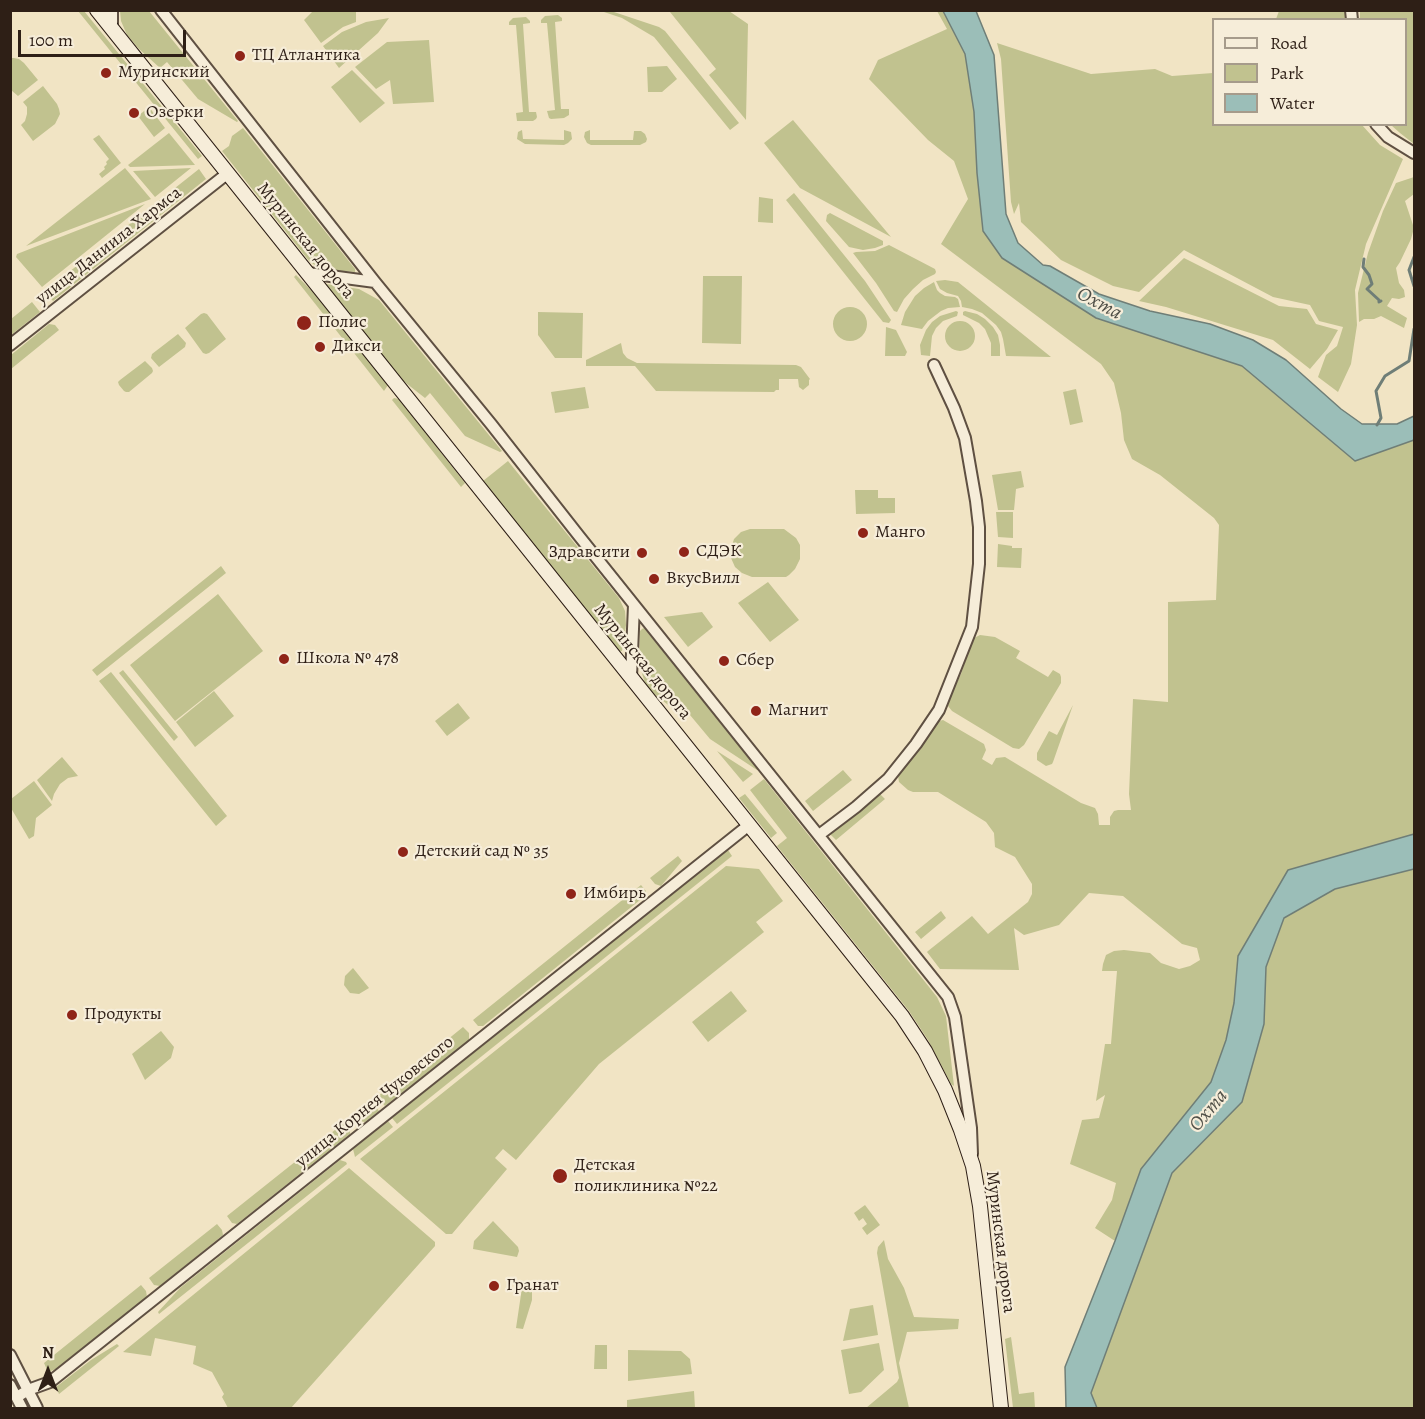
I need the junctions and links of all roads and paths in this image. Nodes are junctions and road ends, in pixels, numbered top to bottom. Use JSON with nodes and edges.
{"nodes":[{"id":1,"x":97,"y":10,"type":"edge"},
{"id":2,"x":112,"y":10,"type":"edge"},
{"id":3,"x":161,"y":10,"type":"edge"},
{"id":4,"x":111,"y":28,"type":"junction"},
{"id":5,"x":1378,"y":126,"type":"edge"},
{"id":6,"x":1414,"y":153,"type":"edge"},
{"id":7,"x":228,"y":173,"type":"junction"},
{"id":8,"x":308,"y":273,"type":"junction"},
{"id":9,"x":375,"y":282,"type":"junction"},
{"id":10,"x":10,"y":345,"type":"edge"},
{"id":11,"x":934,"y":365,"type":"dead end"},
{"id":12,"x":634,"y":605,"type":"junction"},
{"id":13,"x":631,"y":677,"type":"junction"},
{"id":14,"x":749,"y":825,"type":"junction"},
{"id":15,"x":819,"y":835,"type":"junction"},
{"id":16,"x":973,"y":1166,"type":"junction"},
{"id":17,"x":10,"y":1355,"type":"edge"},
{"id":18,"x":10,"y":1385,"type":"edge"},
{"id":19,"x":28,"y":1390,"type":"junction"},
{"id":20,"x":17,"y":1397,"type":"junction"},
{"id":21,"x":22,"y":1408,"type":"edge"},
{"id":22,"x":37,"y":1408,"type":"edge"},
{"id":23,"x":1001,"y":1408,"type":"edge"}],
"edges":[{"from":1,"to":4,"type":"street","name":"Муринская дорога"},
{"from":2,"to":4,"type":"street"},
{"from":3,"to":9,"type":"street"},
{"from":4,"to":7,"type":"street","name":"Муринская дорога"},
{"from":5,"to":6,"type":"street"},
{"from":7,"to":8,"type":"street","name":"Муринская дорога"},
{"from":7,"to":10,"type":"street","name":"улица Даниила Хармса"},
{"from":8,"to":9,"type":"street"},
{"from":8,"to":13,"type":"street","name":"Муринская дорога"},
{"from":9,"to":12,"type":"street"},
{"from":11,"to":15,"type":"street"},
{"from":12,"to":13,"type":"street"},
{"from":12,"to":15,"type":"street"},
{"from":13,"to":14,"type":"street","name":"Муринская дорога"},
{"from":14,"to":16,"type":"street","name":"Муринская дорога"},
{"from":14,"to":19,"type":"street","name":"улица Корнея Чуковского"},
{"from":15,"to":16,"type":"street"},
{"from":16,"to":23,"type":"street","name":"Муринская дорога"},
{"from":17,"to":19,"type":"street"},
{"from":18,"to":20,"type":"street"},
{"from":19,"to":20,"type":"street","name":"улица Корнея Чуковского"},
{"from":19,"to":22,"type":"street"},
{"from":20,"to":21,"type":"street"}]}
